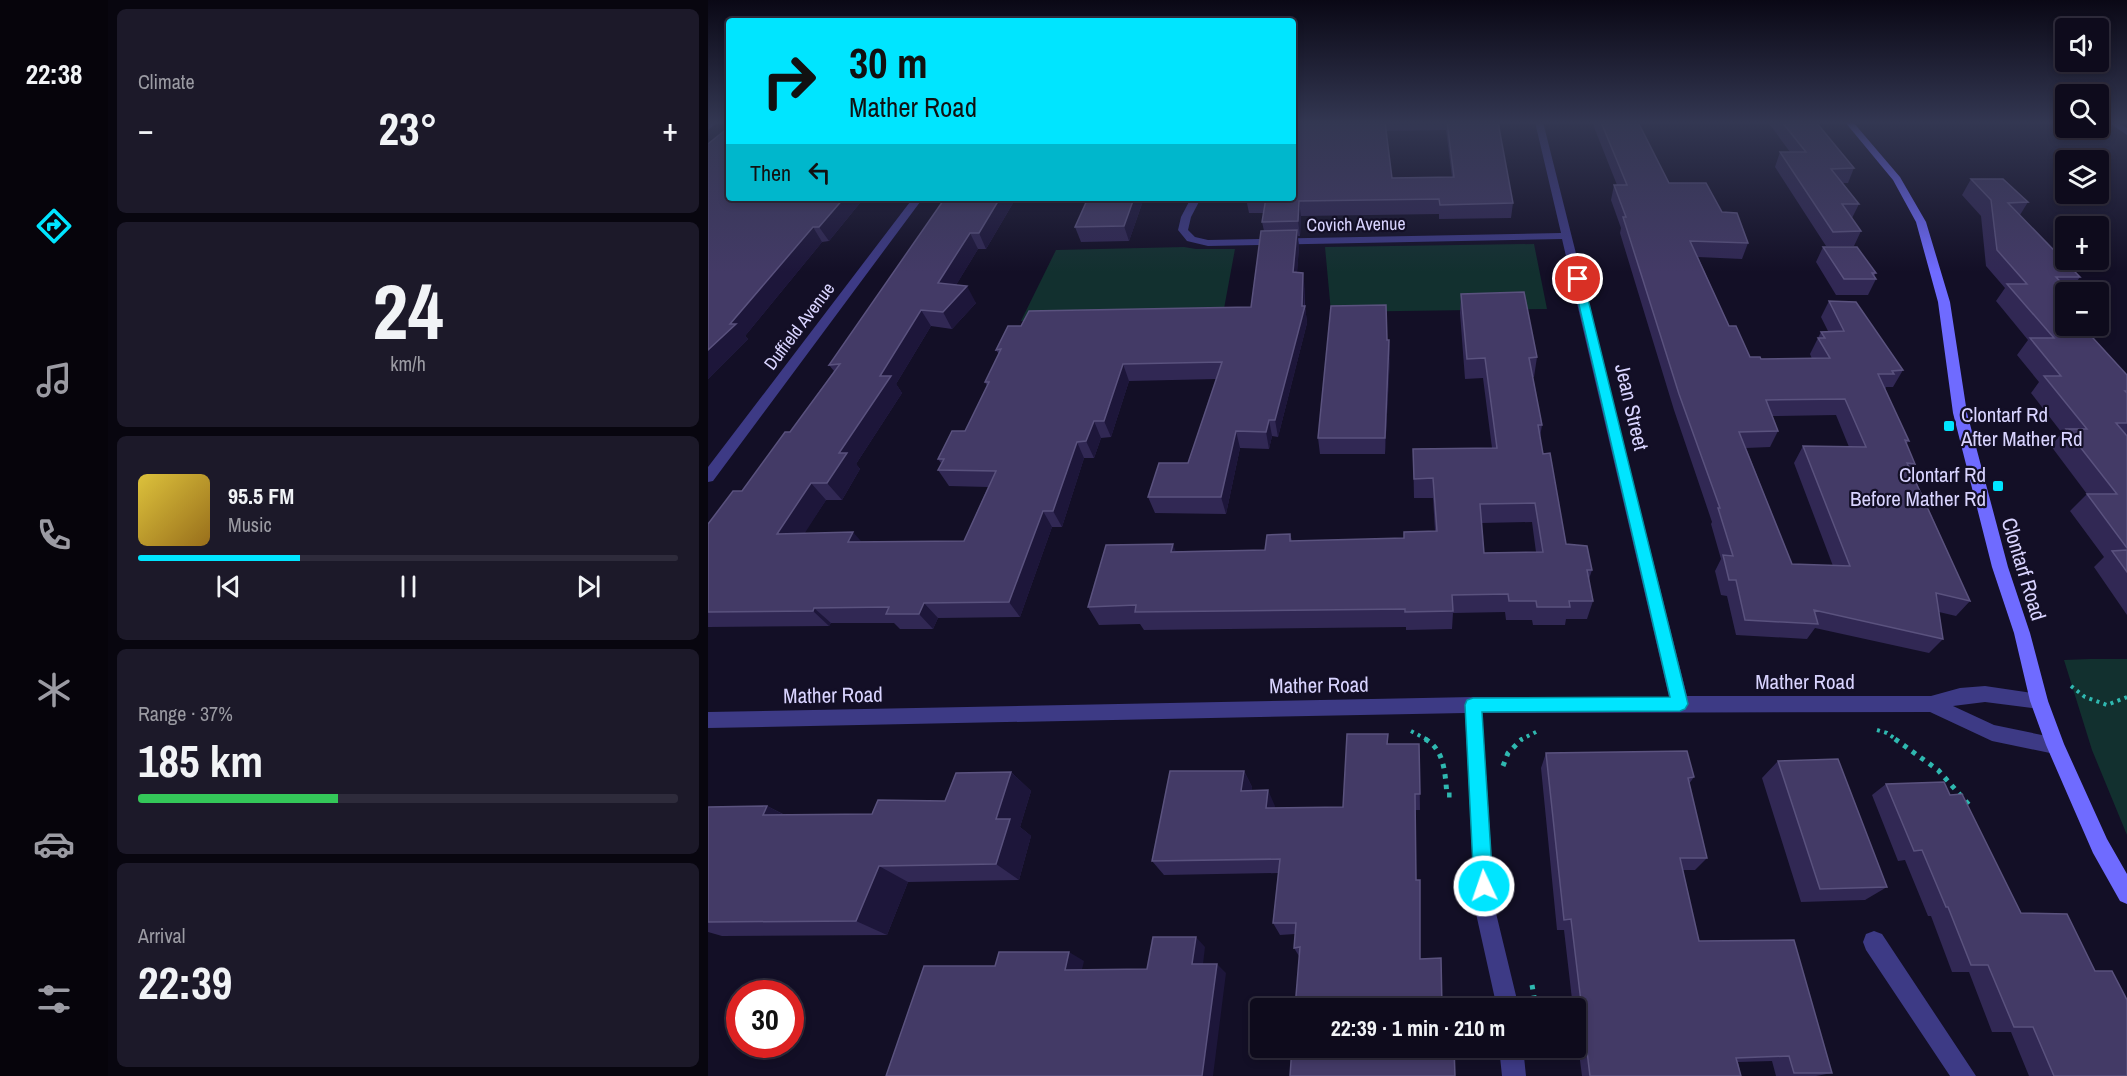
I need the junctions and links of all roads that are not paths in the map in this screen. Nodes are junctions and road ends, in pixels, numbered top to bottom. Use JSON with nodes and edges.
{"nodes":[{"id":1,"x":1552,"y":172,"type":"edge"},
{"id":2,"x":1890,"y":172,"type":"edge"},
{"id":3,"x":916,"y":201,"type":"edge"},
{"id":4,"x":1194,"y":201,"type":"edge"},
{"id":5,"x":1568,"y":236,"type":"junction"},
{"id":6,"x":708,"y":477,"type":"edge"},
{"id":7,"x":2039,"y":700,"type":"junction"},
{"id":8,"x":1680,"y":704,"type":"junction"},
{"id":9,"x":1931,"y":704,"type":"junction"},
{"id":10,"x":1473,"y":705,"type":"junction"},
{"id":11,"x":708,"y":720,"type":"edge"},
{"id":12,"x":2055,"y":745,"type":"junction"},
{"id":13,"x":2127,"y":894,"type":"edge"},
{"id":14,"x":1874,"y":942,"type":"dead end"},
{"id":15,"x":1507,"y":998,"type":"edge"},
{"id":16,"x":1512,"y":1058,"type":"edge"},
{"id":17,"x":1514,"y":1076,"type":"edge"},
{"id":18,"x":1964,"y":1076,"type":"edge"}],
"edges":[{"from":1,"to":5,"type":"street","name":"Jean Street"},
{"from":2,"to":7,"type":"street","name":"Clontarf Road"},
{"from":3,"to":6,"type":"street","name":"Duffield Avenue"},
{"from":4,"to":5,"type":"street","name":"Covich Avenue"},
{"from":5,"to":8,"type":"street","name":"Jean Street"},
{"from":7,"to":9,"type":"street","name":"Mather Road"},
{"from":7,"to":12,"type":"street","name":"Clontarf Road"},
{"from":8,"to":9,"type":"street","name":"Mather Road"},
{"from":8,"to":10,"type":"street","name":"Mather Road"},
{"from":9,"to":12,"type":"street","name":"Mather Road"},
{"from":10,"to":11,"type":"street","name":"Mather Road"},
{"from":10,"to":15,"type":"street"},
{"from":12,"to":13,"type":"street","name":"Clontarf Road"},
{"from":14,"to":18,"type":"street"},
{"from":16,"to":17,"type":"street"}]}
